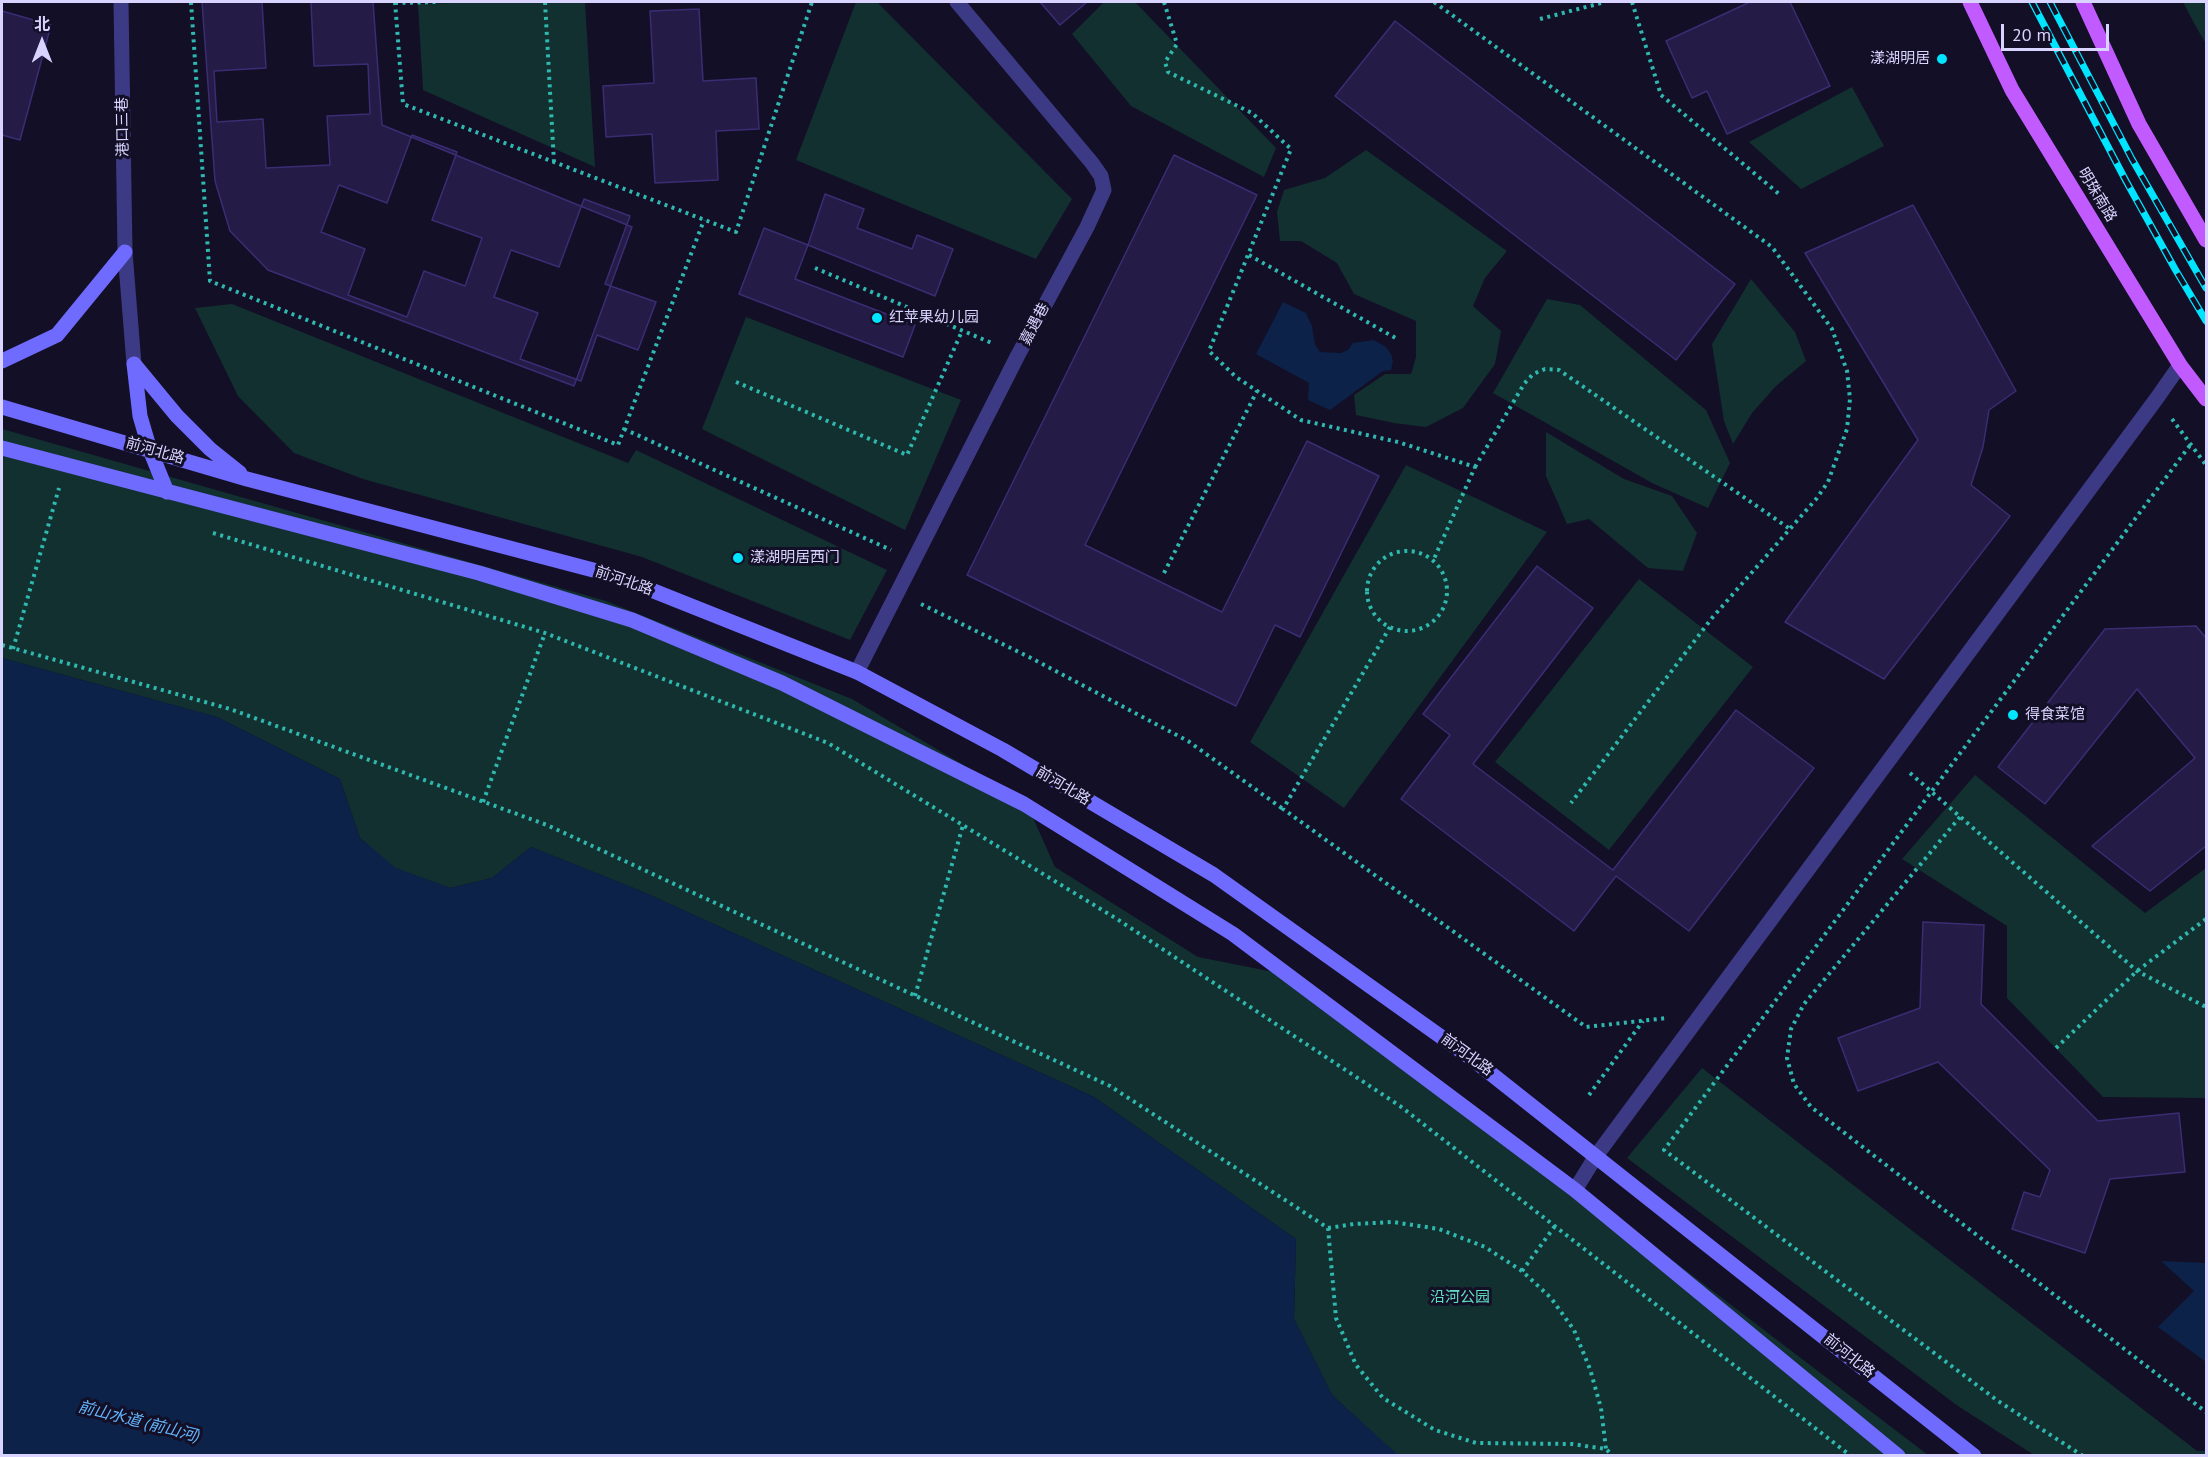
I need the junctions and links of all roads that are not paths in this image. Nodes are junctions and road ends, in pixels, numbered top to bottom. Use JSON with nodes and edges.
{"nodes":[{"id":1,"x":122,"y":2,"type":"edge"},
{"id":2,"x":957,"y":2,"type":"edge"},
{"id":3,"x":1970,"y":2,"type":"edge"},
{"id":4,"x":2083,"y":2,"type":"edge"},
{"id":5,"x":2206,"y":240,"type":"edge"},
{"id":6,"x":124,"y":252,"type":"junction"},
{"id":7,"x":2,"y":361,"type":"edge"},
{"id":8,"x":134,"y":364,"type":"junction"},
{"id":9,"x":2180,"y":365,"type":"junction"},
{"id":10,"x":2206,"y":399,"type":"edge"},
{"id":11,"x":2,"y":407,"type":"edge"},
{"id":12,"x":2,"y":448,"type":"edge"},
{"id":13,"x":150,"y":450,"type":"junction"},
{"id":14,"x":247,"y":478,"type":"junction"},
{"id":15,"x":167,"y":492,"type":"junction"},
{"id":16,"x":856,"y":672,"type":"junction"},
{"id":17,"x":1596,"y":1156,"type":"junction"},
{"id":18,"x":1575,"y":1190,"type":"junction"},
{"id":19,"x":1898,"y":1455,"type":"edge"},
{"id":20,"x":1974,"y":1455,"type":"edge"}],
"edges":[{"from":1,"to":6,"type":"street","name":"港口三巷"},
{"from":2,"to":16,"type":"street","name":"嘉遇巷"},
{"from":3,"to":9,"type":"main road","name":"明珠南路"},
{"from":4,"to":5,"type":"main road"},
{"from":6,"to":7,"type":"main road"},
{"from":6,"to":8,"type":"street","name":"港口三巷"},
{"from":8,"to":13,"type":"main road"},
{"from":8,"to":14,"type":"main road"},
{"from":9,"to":10,"type":"main road","name":"明珠南路"},
{"from":9,"to":17,"type":"street"},
{"from":11,"to":13,"type":"main road","name":"前河北路"},
{"from":12,"to":15,"type":"main road"},
{"from":13,"to":14,"type":"main road","name":"前河北路"},
{"from":13,"to":15,"type":"main road"},
{"from":14,"to":16,"type":"main road","name":"前河北路"},
{"from":15,"to":18,"type":"main road"},
{"from":16,"to":17,"type":"main road","name":"前河北路"},
{"from":17,"to":18,"type":"street"},
{"from":17,"to":20,"type":"main road","name":"前河北路"},
{"from":18,"to":19,"type":"main road"}]}
